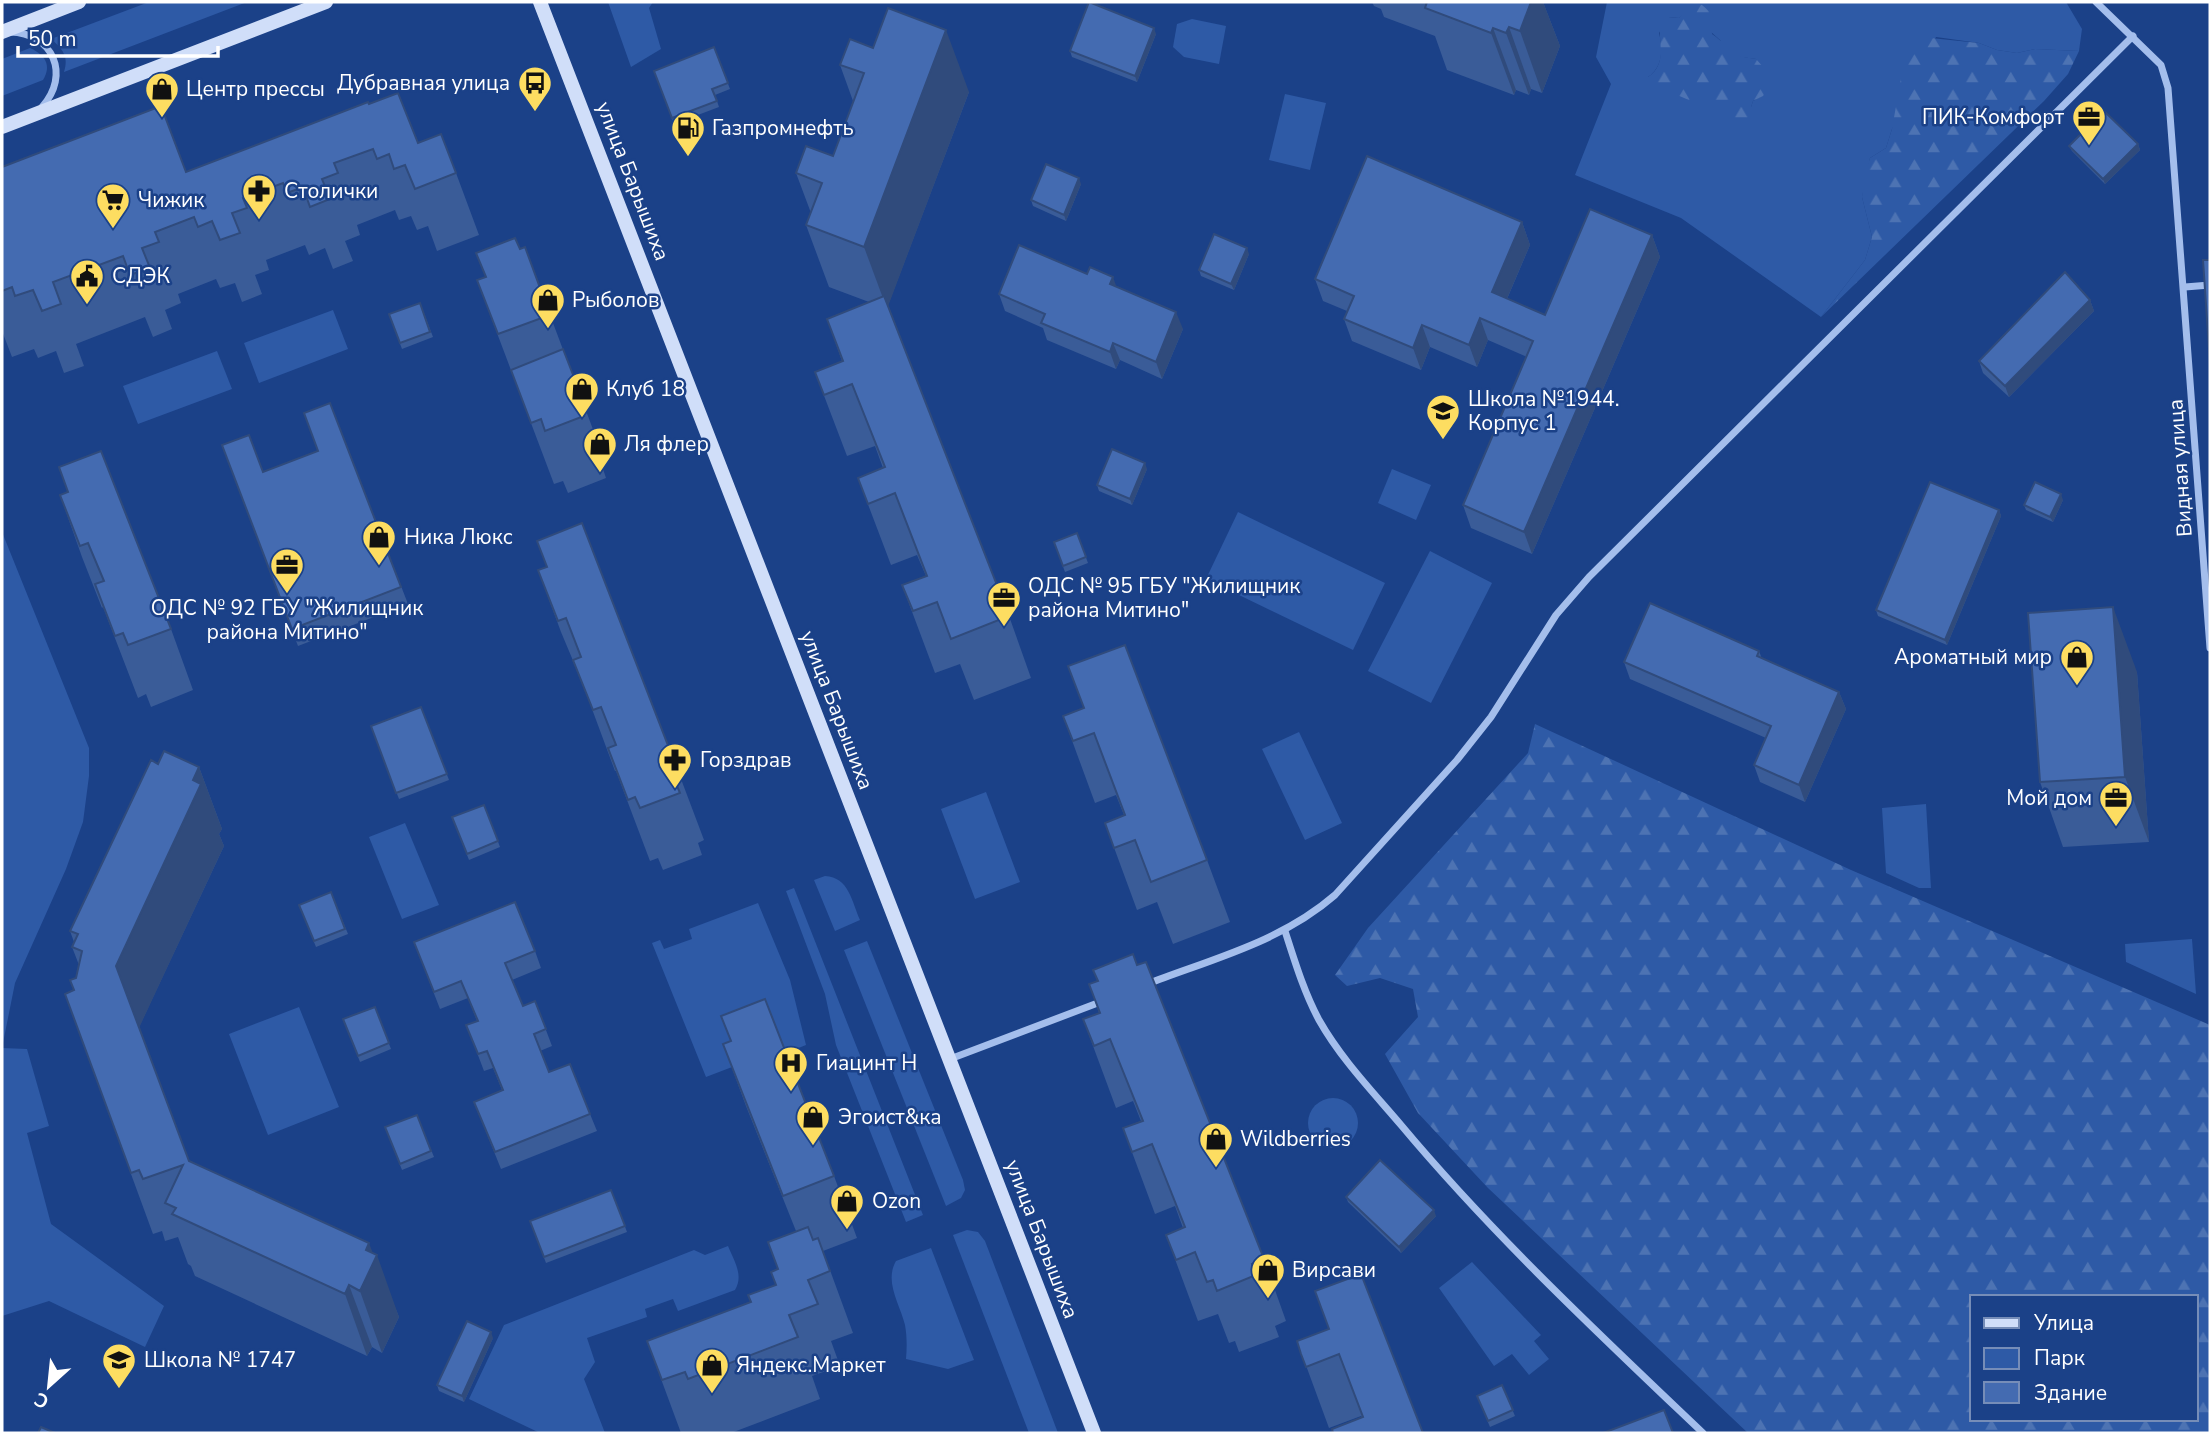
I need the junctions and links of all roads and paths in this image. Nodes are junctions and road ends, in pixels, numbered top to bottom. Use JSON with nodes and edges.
{"nodes":[{"id":1,"x":79,"y":2,"type":"edge"},
{"id":2,"x":326,"y":2,"type":"edge"},
{"id":3,"x":540,"y":2,"type":"edge"},
{"id":4,"x":2096,"y":2,"type":"edge"},
{"id":5,"x":2,"y":32,"type":"edge"},
{"id":6,"x":2133,"y":36,"type":"junction"},
{"id":7,"x":34,"y":114,"type":"junction"},
{"id":8,"x":2,"y":127,"type":"edge"},
{"id":9,"x":2210,"y":285,"type":"edge"},
{"id":10,"x":2185,"y":287,"type":"junction"},
{"id":11,"x":2210,"y":648,"type":"edge"},
{"id":12,"x":1285,"y":931,"type":"junction"},
{"id":13,"x":1140,"y":987,"type":"edge"},
{"id":14,"x":1115,"y":996,"type":"edge"},
{"id":15,"x":950,"y":1059,"type":"junction"},
{"id":16,"x":1094,"y":1433,"type":"edge"},
{"id":17,"x":1703,"y":1433,"type":"edge"}],
"edges":[{"from":1,"to":5,"type":"main road"},
{"from":2,"to":7,"type":"main road"},
{"from":3,"to":15,"type":"main road","name":"улица Барышиха"},
{"from":4,"to":6,"type":"street","name":"Видная улица"},
{"from":5,"to":7,"type":"street"},
{"from":6,"to":10,"type":"street","name":"Видная улица"},
{"from":6,"to":12,"type":"street"},
{"from":7,"to":8,"type":"main road"},
{"from":9,"to":10,"type":"street"},
{"from":10,"to":11,"type":"street","name":"Видная улица"},
{"from":12,"to":13,"type":"street"},
{"from":12,"to":17,"type":"street"},
{"from":14,"to":15,"type":"street"},
{"from":15,"to":16,"type":"main road","name":"улица Барышиха"}]}
